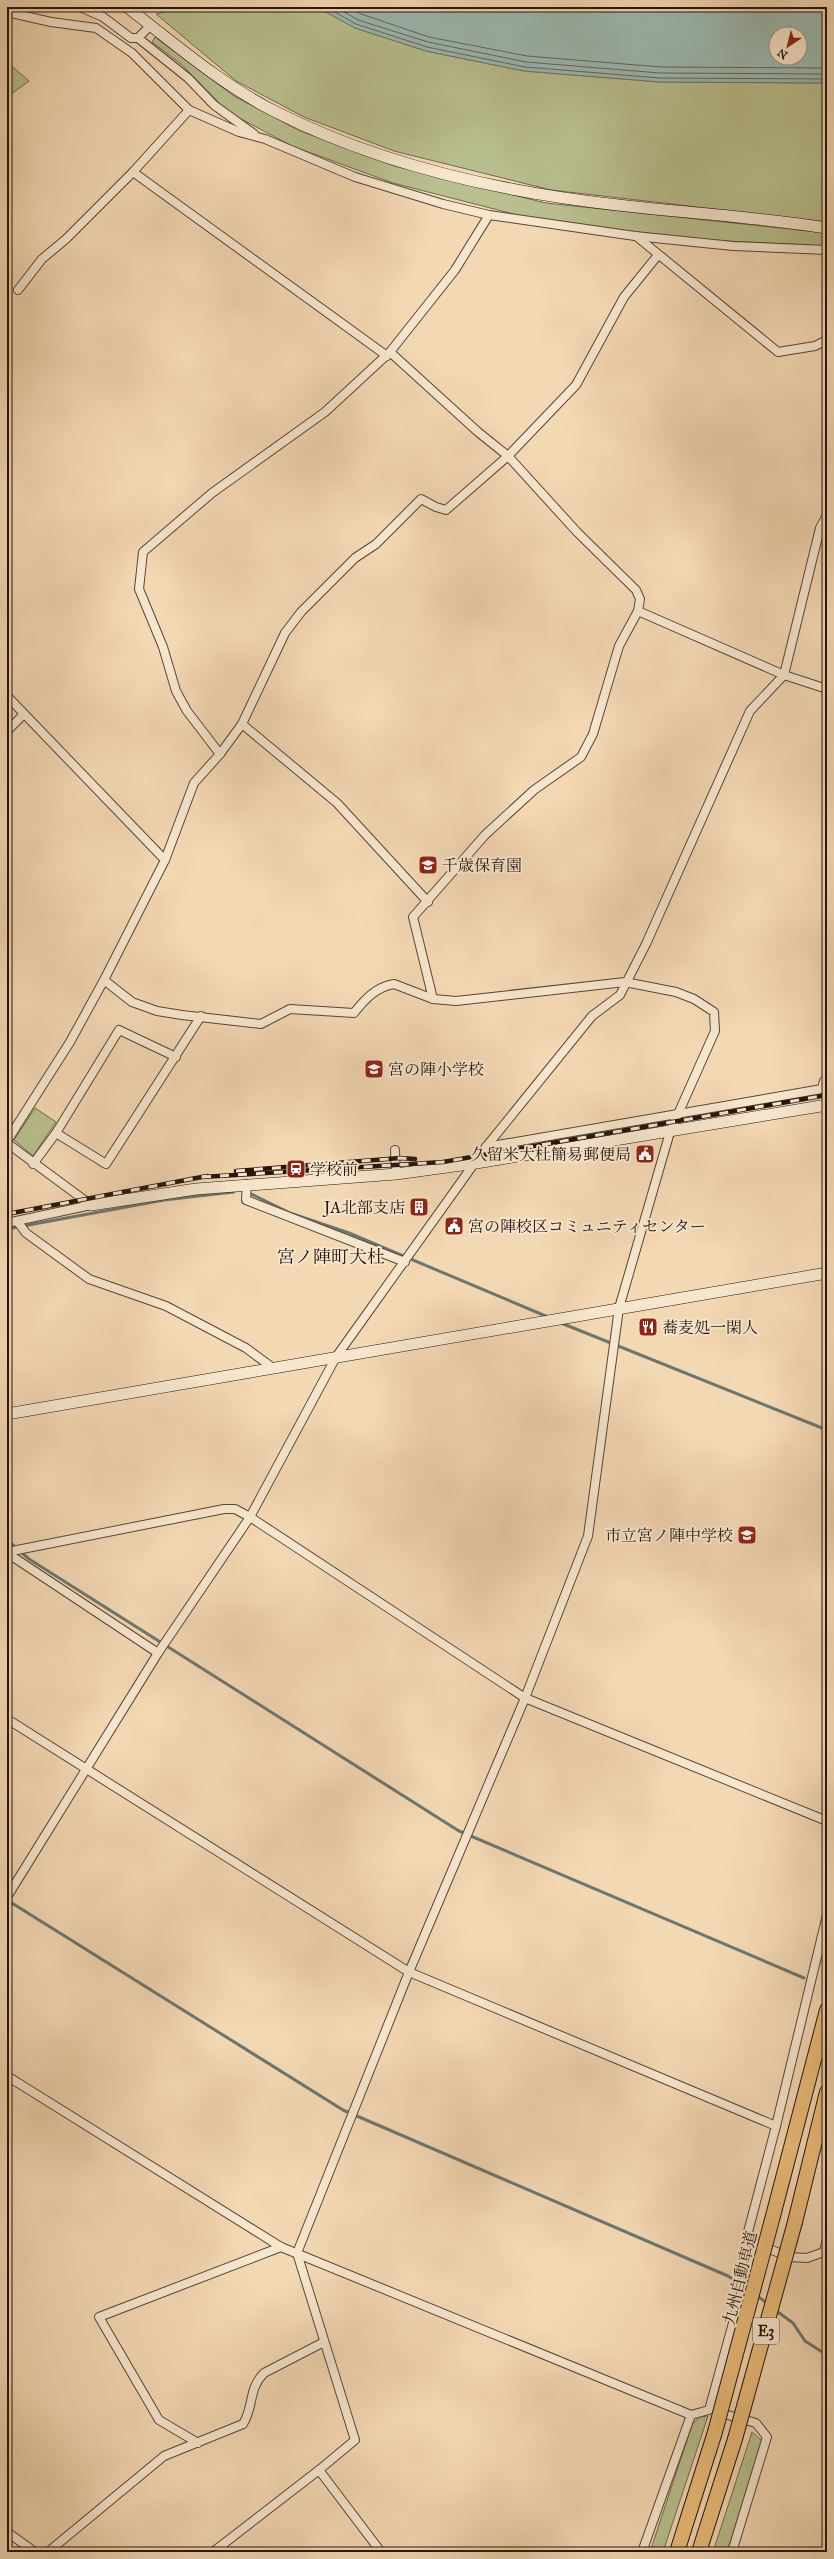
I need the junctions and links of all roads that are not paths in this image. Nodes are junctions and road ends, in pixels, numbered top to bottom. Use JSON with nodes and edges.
{"nodes":[{"id":1,"x":80,"y":7,"type":"edge"},
{"id":2,"x":128,"y":7,"type":"edge"},
{"id":3,"x":7,"y":12,"type":"edge"},
{"id":4,"x":151,"y":25,"type":"junction"},
{"id":5,"x":138,"y":38,"type":"junction"},
{"id":6,"x":189,"y":110,"type":"junction"},
{"id":7,"x":265,"y":140,"type":"junction"},
{"id":8,"x":133,"y":172,"type":"junction"},
{"id":9,"x":489,"y":215,"type":"junction"},
{"id":10,"x":827,"y":228,"type":"edge"},
{"id":11,"x":635,"y":236,"type":"junction"},
{"id":12,"x":827,"y":250,"type":"edge"},
{"id":13,"x":658,"y":255,"type":"junction"},
{"id":14,"x":18,"y":290,"type":"dead end"},
{"id":15,"x":827,"y":340,"type":"edge"},
{"id":16,"x":389,"y":354,"type":"junction"},
{"id":17,"x":508,"y":456,"type":"junction"},
{"id":18,"x":827,"y":515,"type":"edge"},
{"id":19,"x":638,"y":611,"type":"junction"},
{"id":20,"x":784,"y":675,"type":"junction"},
{"id":21,"x":827,"y":689,"type":"edge"},
{"id":22,"x":7,"y":696,"type":"edge"},
{"id":23,"x":24,"y":714,"type":"junction"},
{"id":24,"x":242,"y":724,"type":"junction"},
{"id":25,"x":7,"y":731,"type":"edge"},
{"id":26,"x":220,"y":754,"type":"junction"},
{"id":27,"x":165,"y":860,"type":"junction"},
{"id":28,"x":428,"y":902,"type":"junction"},
{"id":29,"x":104,"y":980,"type":"junction"},
{"id":30,"x":625,"y":982,"type":"junction"},
{"id":31,"x":433,"y":999,"type":"junction"},
{"id":32,"x":201,"y":1016,"type":"junction"},
{"id":33,"x":176,"y":1058,"type":"junction"},
{"id":34,"x":827,"y":1082,"type":"edge"},
{"id":35,"x":826,"y":1103,"type":"edge"},
{"id":36,"x":679,"y":1112,"type":"junction"},
{"id":37,"x":670,"y":1132,"type":"junction"},
{"id":38,"x":56,"y":1133,"type":"junction"},
{"id":39,"x":7,"y":1142,"type":"edge"},
{"id":40,"x":486,"y":1147,"type":"junction"},
{"id":41,"x":395,"y":1150,"type":"dead end"},
{"id":42,"x":476,"y":1163,"type":"junction"},
{"id":43,"x":33,"y":1164,"type":"junction"},
{"id":44,"x":396,"y":1174,"type":"junction"},
{"id":45,"x":247,"y":1184,"type":"junction"},
{"id":46,"x":91,"y":1205,"type":"junction"},
{"id":47,"x":17,"y":1221,"type":"junction"},
{"id":48,"x":7,"y":1223,"type":"edge"},
{"id":49,"x":405,"y":1262,"type":"junction"},
{"id":50,"x":827,"y":1273,"type":"edge"},
{"id":51,"x":619,"y":1308,"type":"junction"},
{"id":52,"x":336,"y":1357,"type":"junction"},
{"id":53,"x":273,"y":1368,"type":"junction"},
{"id":54,"x":7,"y":1414,"type":"edge"},
{"id":55,"x":250,"y":1517,"type":"junction"},
{"id":56,"x":7,"y":1552,"type":"edge"},
{"id":57,"x":158,"y":1653,"type":"junction"},
{"id":58,"x":525,"y":1698,"type":"junction"},
{"id":59,"x":7,"y":1719,"type":"edge"},
{"id":60,"x":84,"y":1768,"type":"junction"},
{"id":61,"x":827,"y":1821,"type":"edge"},
{"id":62,"x":7,"y":1897,"type":"edge"},
{"id":63,"x":827,"y":1915,"type":"edge"},
{"id":64,"x":409,"y":1972,"type":"junction"},
{"id":65,"x":827,"y":2010,"type":"edge"},
{"id":66,"x":7,"y":2076,"type":"edge"},
{"id":67,"x":827,"y":2092,"type":"edge"},
{"id":68,"x":776,"y":2126,"type":"junction"},
{"id":69,"x":827,"y":2239,"type":"edge"},
{"id":70,"x":755,"y":2243,"type":"junction"},
{"id":71,"x":281,"y":2247,"type":"junction"},
{"id":72,"x":297,"y":2253,"type":"junction"},
{"id":73,"x":324,"y":2342,"type":"junction"},
{"id":74,"x":708,"y":2410,"type":"junction"},
{"id":75,"x":691,"y":2415,"type":"junction"},
{"id":76,"x":198,"y":2443,"type":"junction"},
{"id":77,"x":319,"y":2470,"type":"junction"},
{"id":78,"x":7,"y":2532,"type":"edge"},
{"id":79,"x":35,"y":2552,"type":"edge"},
{"id":80,"x":48,"y":2552,"type":"edge"},
{"id":81,"x":213,"y":2552,"type":"edge"},
{"id":82,"x":381,"y":2552,"type":"edge"},
{"id":83,"x":642,"y":2552,"type":"edge"},
{"id":84,"x":677,"y":2552,"type":"edge"},
{"id":85,"x":699,"y":2552,"type":"edge"},
{"id":86,"x":732,"y":2552,"type":"edge"}],
"edges":[{"from":1,"to":5,"type":"street"},
{"from":2,"to":4,"type":"street"},
{"from":3,"to":6,"type":"street"},
{"from":4,"to":5,"type":"street"},
{"from":4,"to":10,"type":"street"},
{"from":5,"to":7,"type":"street"},
{"from":6,"to":7,"type":"street"},
{"from":6,"to":8,"type":"street"},
{"from":7,"to":9,"type":"street"},
{"from":8,"to":14,"type":"street"},
{"from":8,"to":16,"type":"street"},
{"from":9,"to":11,"type":"street"},
{"from":9,"to":16,"type":"street"},
{"from":11,"to":12,"type":"street"},
{"from":11,"to":13,"type":"street"},
{"from":13,"to":15,"type":"street"},
{"from":13,"to":17,"type":"street"},
{"from":16,"to":17,"type":"street"},
{"from":16,"to":26,"type":"street"},
{"from":17,"to":19,"type":"street"},
{"from":17,"to":24,"type":"street"},
{"from":18,"to":20,"type":"street"},
{"from":19,"to":20,"type":"street"},
{"from":19,"to":28,"type":"street"},
{"from":20,"to":21,"type":"street"},
{"from":20,"to":30,"type":"street"},
{"from":22,"to":23,"type":"street"},
{"from":23,"to":25,"type":"street"},
{"from":23,"to":27,"type":"street"},
{"from":24,"to":26,"type":"street"},
{"from":24,"to":28,"type":"street"},
{"from":26,"to":27,"type":"street"},
{"from":27,"to":29,"type":"street"},
{"from":28,"to":31,"type":"street"},
{"from":29,"to":32,"type":"street"},
{"from":29,"to":39,"type":"street"},
{"from":30,"to":31,"type":"street"},
{"from":30,"to":36,"type":"street"},
{"from":30,"to":40,"type":"street"},
{"from":31,"to":32,"type":"street"},
{"from":32,"to":33,"type":"street"},
{"from":33,"to":38,"type":"street"},
{"from":33,"to":38,"type":"street"},
{"from":34,"to":36,"type":"street"},
{"from":35,"to":37,"type":"street"},
{"from":36,"to":37,"type":"street"},
{"from":36,"to":40,"type":"street"},
{"from":37,"to":42,"type":"street"},
{"from":37,"to":51,"type":"street"},
{"from":38,"to":43,"type":"street"},
{"from":39,"to":43,"type":"street"},
{"from":40,"to":42,"type":"street"},
{"from":41,"to":44,"type":"street"},
{"from":42,"to":44,"type":"street"},
{"from":42,"to":49,"type":"street"},
{"from":43,"to":46,"type":"street"},
{"from":44,"to":45,"type":"street"},
{"from":45,"to":46,"type":"street"},
{"from":45,"to":49,"type":"street"},
{"from":46,"to":47,"type":"street"},
{"from":47,"to":48,"type":"street"},
{"from":47,"to":53,"type":"street"},
{"from":49,"to":52,"type":"street"},
{"from":50,"to":51,"type":"street"},
{"from":51,"to":52,"type":"street"},
{"from":51,"to":58,"type":"street"},
{"from":52,"to":53,"type":"street"},
{"from":52,"to":55,"type":"street"},
{"from":53,"to":54,"type":"street"},
{"from":55,"to":56,"type":"street"},
{"from":55,"to":57,"type":"street"},
{"from":55,"to":58,"type":"street"},
{"from":56,"to":57,"type":"street"},
{"from":57,"to":60,"type":"street"},
{"from":58,"to":61,"type":"street"},
{"from":58,"to":64,"type":"street"},
{"from":59,"to":60,"type":"street"},
{"from":60,"to":62,"type":"street"},
{"from":60,"to":64,"type":"street"},
{"from":63,"to":68,"type":"street"},
{"from":64,"to":68,"type":"street"},
{"from":64,"to":72,"type":"street"},
{"from":65,"to":84,"type":"highway","name":"九州自動車道","number":"E3","bridge":true},
{"from":66,"to":71,"type":"street"},
{"from":67,"to":85,"type":"highway","number":"E3","bridge":true},
{"from":68,"to":70,"type":"street"},
{"from":69,"to":70,"type":"street"},
{"from":70,"to":74,"type":"street"},
{"from":71,"to":72,"type":"street"},
{"from":71,"to":76,"type":"street"},
{"from":72,"to":73,"type":"street"},
{"from":72,"to":75,"type":"street"},
{"from":73,"to":76,"type":"street"},
{"from":73,"to":77,"type":"street"},
{"from":74,"to":75,"type":"street"},
{"from":74,"to":86,"type":"street"},
{"from":75,"to":83,"type":"street"},
{"from":76,"to":80,"type":"street"},
{"from":77,"to":81,"type":"street"},
{"from":77,"to":82,"type":"street"},
{"from":78,"to":79,"type":"street"}]}
